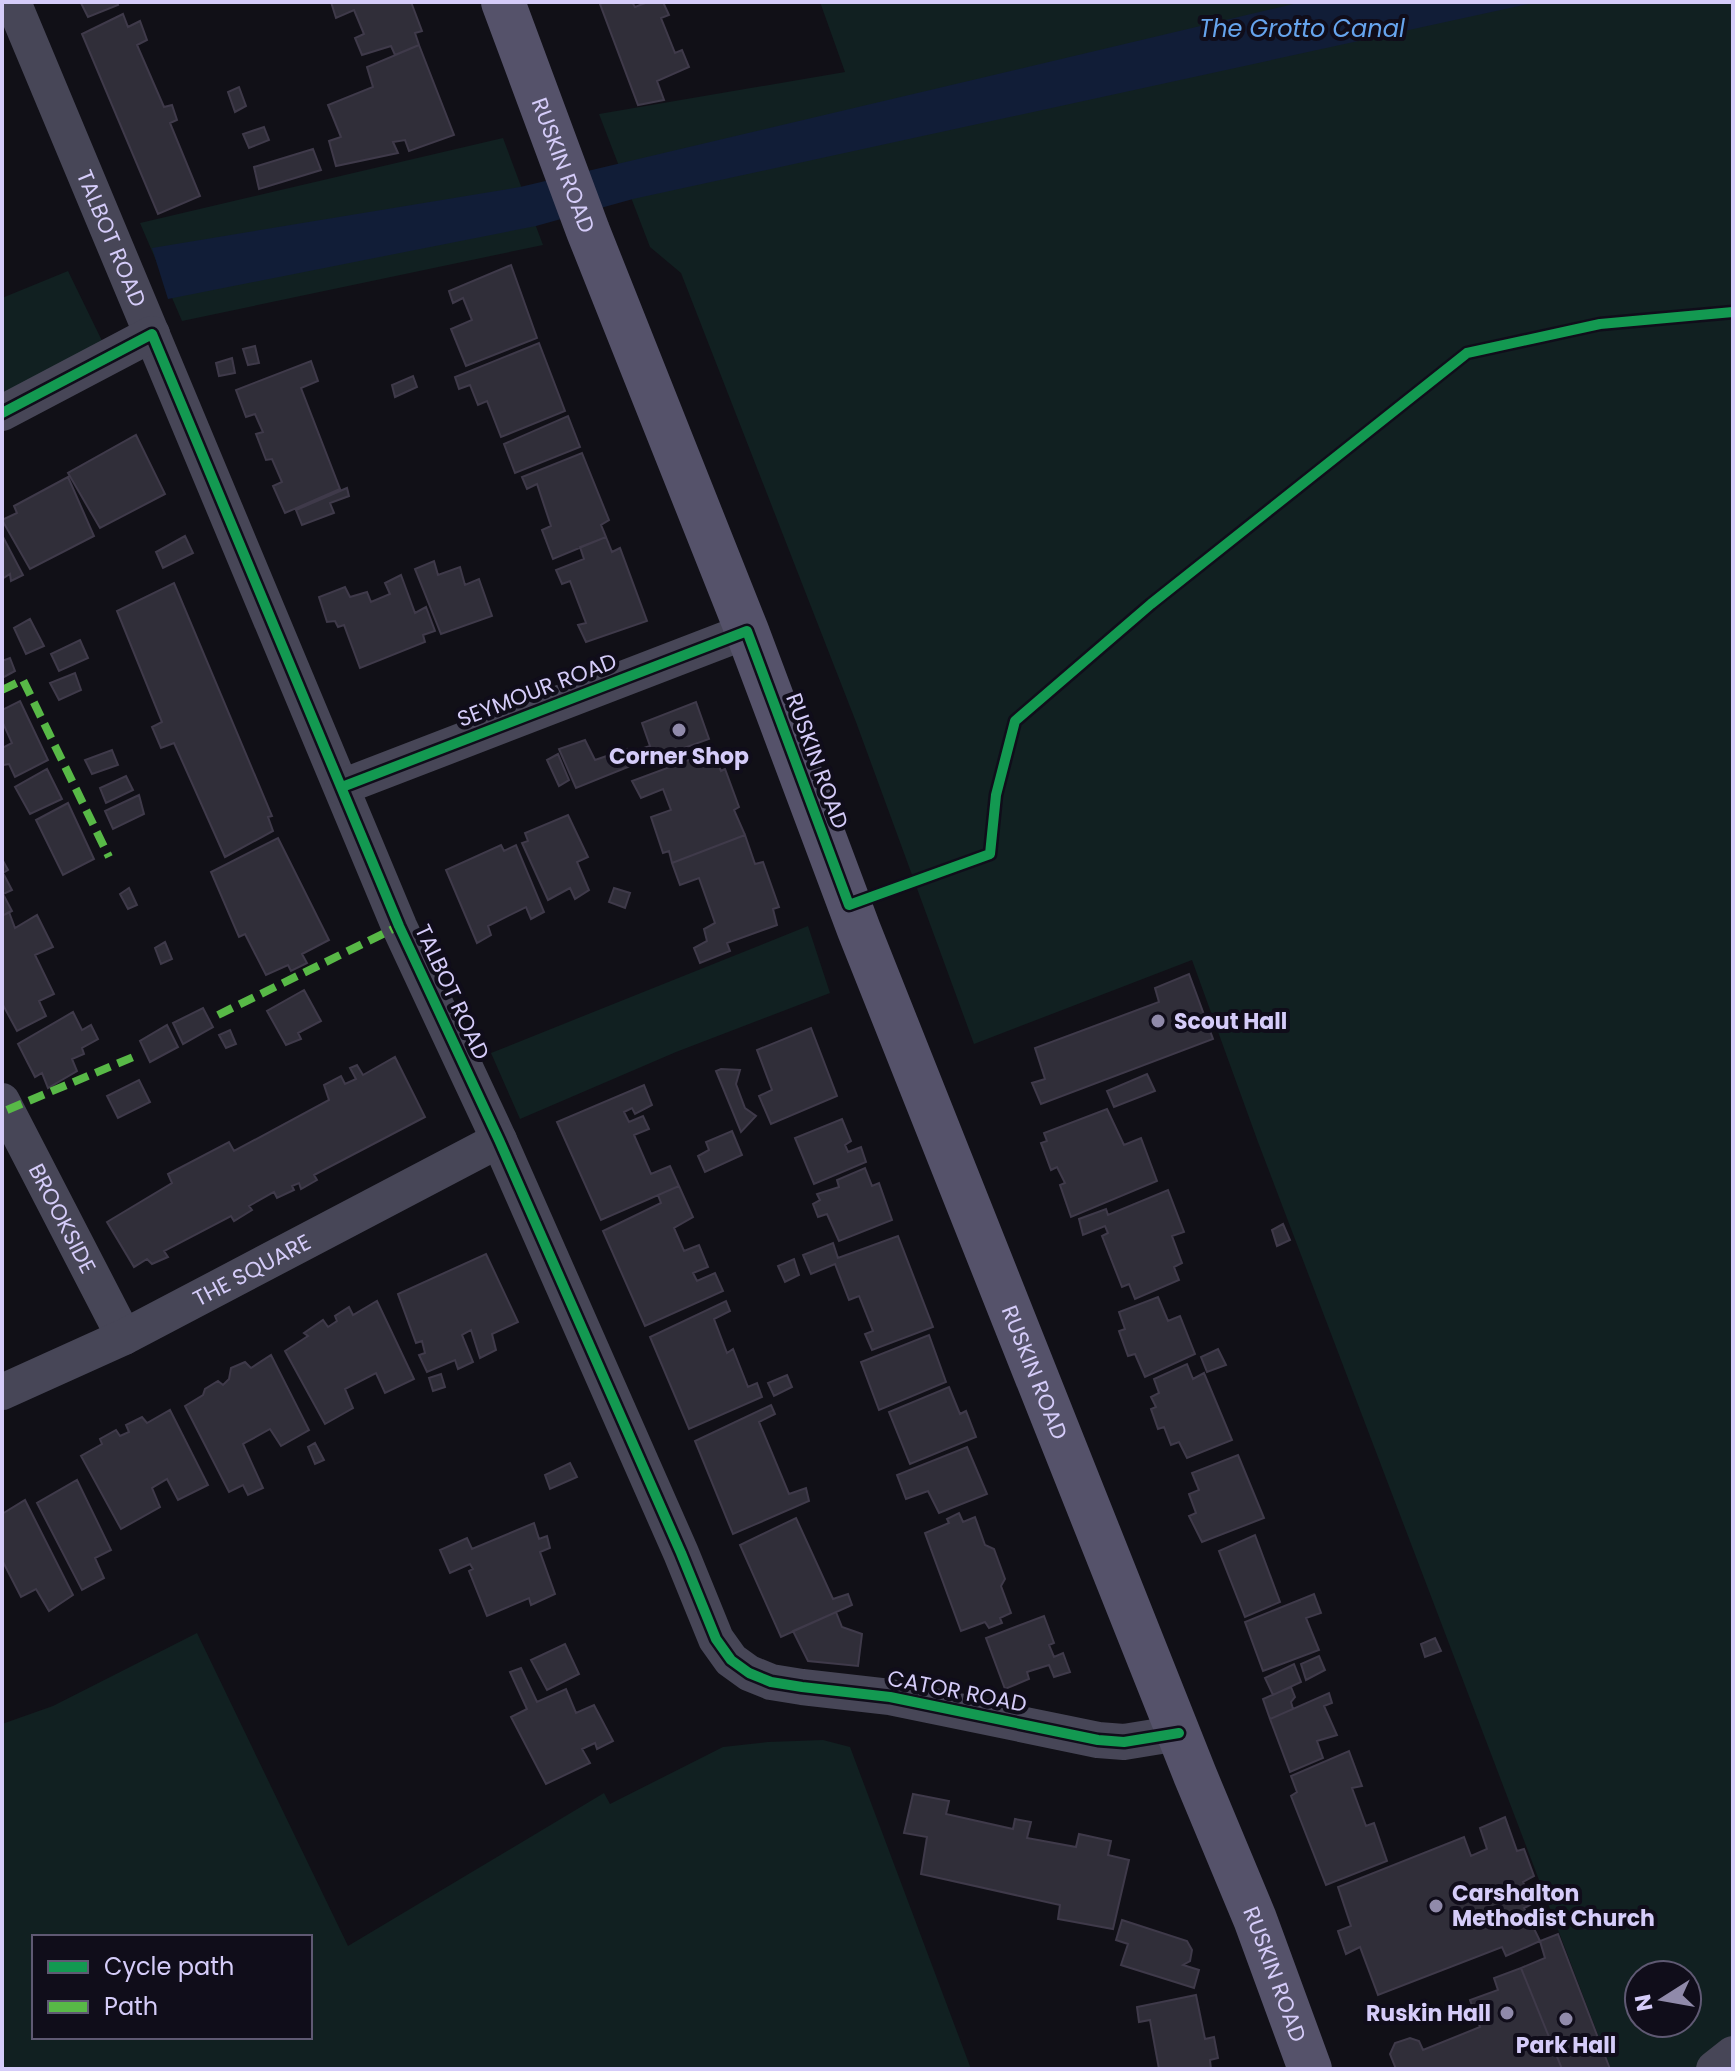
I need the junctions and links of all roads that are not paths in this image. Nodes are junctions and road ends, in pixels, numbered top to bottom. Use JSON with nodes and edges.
{"nodes":[{"id":1,"x":13,"y":2,"type":"edge"},
{"id":2,"x":503,"y":2,"type":"edge"},
{"id":3,"x":152,"y":334,"type":"junction"},
{"id":4,"x":2,"y":413,"type":"edge"},
{"id":5,"x":747,"y":631,"type":"junction"},
{"id":6,"x":342,"y":787,"type":"junction"},
{"id":7,"x":2,"y":1101,"type":"edge"},
{"id":8,"x":499,"y":1140,"type":"junction"},
{"id":9,"x":124,"y":1337,"type":"junction"},
{"id":10,"x":2,"y":1392,"type":"edge"},
{"id":11,"x":731,"y":1660,"type":"joint"},
{"id":12,"x":1179,"y":1733,"type":"junction"},
{"id":13,"x":1733,"y":2054,"type":"edge"},
{"id":14,"x":1310,"y":2069,"type":"edge"},
{"id":15,"x":1714,"y":2069,"type":"edge"}],
"edges":[{"from":1,"to":3,"type":"street","name":"TALBOT ROAD"},
{"from":2,"to":5,"type":"main road","name":"RUSKIN ROAD"},
{"from":3,"to":4,"type":"street"},
{"from":3,"to":6,"type":"street","name":"TALBOT ROAD"},
{"from":5,"to":6,"type":"street","name":"SEYMOUR ROAD"},
{"from":5,"to":12,"type":"main road","name":"RUSKIN ROAD"},
{"from":6,"to":8,"type":"street","name":"TALBOT ROAD"},
{"from":7,"to":9,"type":"street","name":"BROOKSIDE"},
{"from":8,"to":9,"type":"street","name":"THE SQUARE"},
{"from":8,"to":11,"type":"street","name":"TALBOT ROAD"},
{"from":9,"to":10,"type":"street","name":"THE SQUARE"},
{"from":11,"to":12,"type":"street","name":"CATOR ROAD"},
{"from":12,"to":14,"type":"main road","name":"RUSKIN ROAD"},
{"from":13,"to":15,"type":"street"}]}
